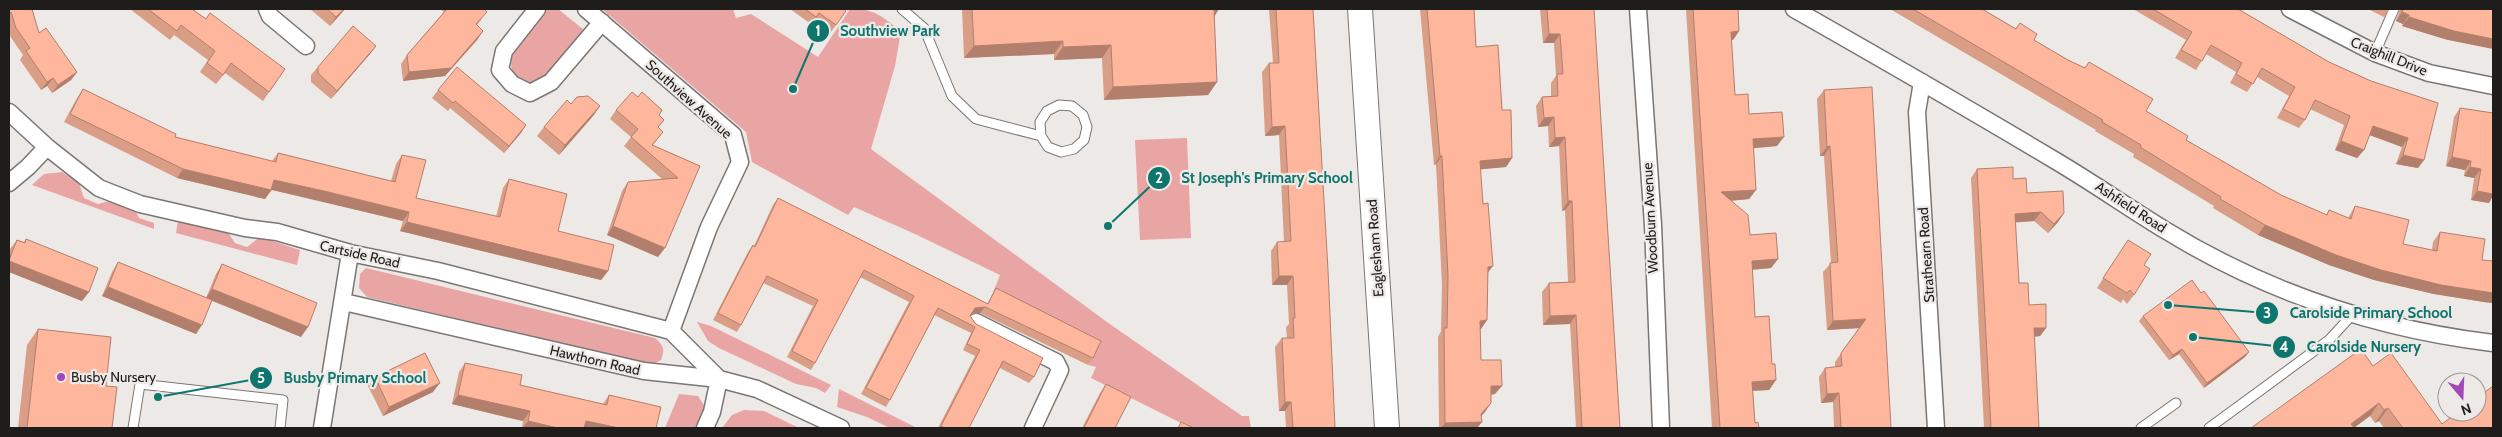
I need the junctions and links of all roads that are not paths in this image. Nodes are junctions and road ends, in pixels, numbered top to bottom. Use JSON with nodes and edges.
{"nodes":[{"id":1,"x":267,"y":9,"type":"edge"},
{"id":2,"x":537,"y":9,"type":"edge"},
{"id":3,"x":586,"y":9,"type":"edge"},
{"id":4,"x":904,"y":9,"type":"edge"},
{"id":5,"x":1360,"y":9,"type":"edge"},
{"id":6,"x":1638,"y":9,"type":"edge"},
{"id":7,"x":1794,"y":9,"type":"edge"},
{"id":8,"x":2290,"y":9,"type":"edge"},
{"id":9,"x":2394,"y":9,"type":"edge"},
{"id":10,"x":602,"y":22,"type":"junction"},
{"id":11,"x":306,"y":46,"type":"dead end"},
{"id":12,"x":2375,"y":53,"type":"junction"},
{"id":13,"x":1922,"y":82,"type":"junction"},
{"id":14,"x":2493,"y":86,"type":"edge"},
{"id":15,"x":9,"y":112,"type":"edge"},
{"id":16,"x":1041,"y":136,"type":"junction"},
{"id":17,"x":47,"y":147,"type":"junction"},
{"id":18,"x":9,"y":183,"type":"edge"},
{"id":19,"x":350,"y":253,"type":"junction"},
{"id":20,"x":344,"y":302,"type":"junction"},
{"id":21,"x":2352,"y":315,"type":"junction"},
{"id":22,"x":976,"y":322,"type":"edge"},
{"id":23,"x":671,"y":331,"type":"junction"},
{"id":24,"x":2493,"y":344,"type":"edge"},
{"id":25,"x":719,"y":379,"type":"junction"},
{"id":26,"x":2176,"y":403,"type":"dead end"},
{"id":27,"x":133,"y":428,"type":"edge"},
{"id":28,"x":280,"y":428,"type":"edge"},
{"id":29,"x":322,"y":428,"type":"edge"},
{"id":30,"x":706,"y":428,"type":"edge"},
{"id":31,"x":841,"y":428,"type":"edge"},
{"id":32,"x":1033,"y":428,"type":"edge"},
{"id":33,"x":1387,"y":428,"type":"edge"},
{"id":34,"x":1661,"y":428,"type":"edge"},
{"id":35,"x":1936,"y":428,"type":"edge"},
{"id":36,"x":2141,"y":428,"type":"edge"},
{"id":37,"x":2209,"y":428,"type":"edge"}],
"edges":[{"from":1,"to":11,"type":"street"},
{"from":2,"to":10,"type":"street"},
{"from":3,"to":10,"type":"street","name":"Southview Avenue"},
{"from":4,"to":16,"type":"lane"},
{"from":5,"to":33,"type":"main road","name":"Eaglesham Road"},
{"from":6,"to":34,"type":"street","name":"Woodburn Avenue"},
{"from":7,"to":13,"type":"street","name":"Ashfield Road"},
{"from":8,"to":12,"type":"street","name":"Craighill Drive"},
{"from":9,"to":12,"type":"lane"},
{"from":10,"to":23,"type":"street","name":"Southview Avenue"},
{"from":12,"to":14,"type":"street","name":"Craighill Drive"},
{"from":13,"to":21,"type":"street","name":"Ashfield Road"},
{"from":13,"to":35,"type":"street","name":"Strathearn Road"},
{"from":15,"to":17,"type":"street","name":"Cartside Road"},
{"from":16,"to":16,"type":"lane"},
{"from":17,"to":18,"type":"street"},
{"from":17,"to":19,"type":"street","name":"Cartside Road"},
{"from":19,"to":20,"type":"street"},
{"from":19,"to":23,"type":"street","name":"Cartside Road"},
{"from":20,"to":25,"type":"street","name":"Hawthorn Road"},
{"from":20,"to":29,"type":"street"},
{"from":21,"to":24,"type":"street","name":"Ashfield Road"},
{"from":21,"to":37,"type":"lane"},
{"from":22,"to":32,"type":"street"},
{"from":23,"to":25,"type":"street"},
{"from":25,"to":30,"type":"street"},
{"from":25,"to":31,"type":"street","name":"Hawthorn Road"},
{"from":26,"to":36,"type":"lane"},
{"from":27,"to":28,"type":"lane"}]}
